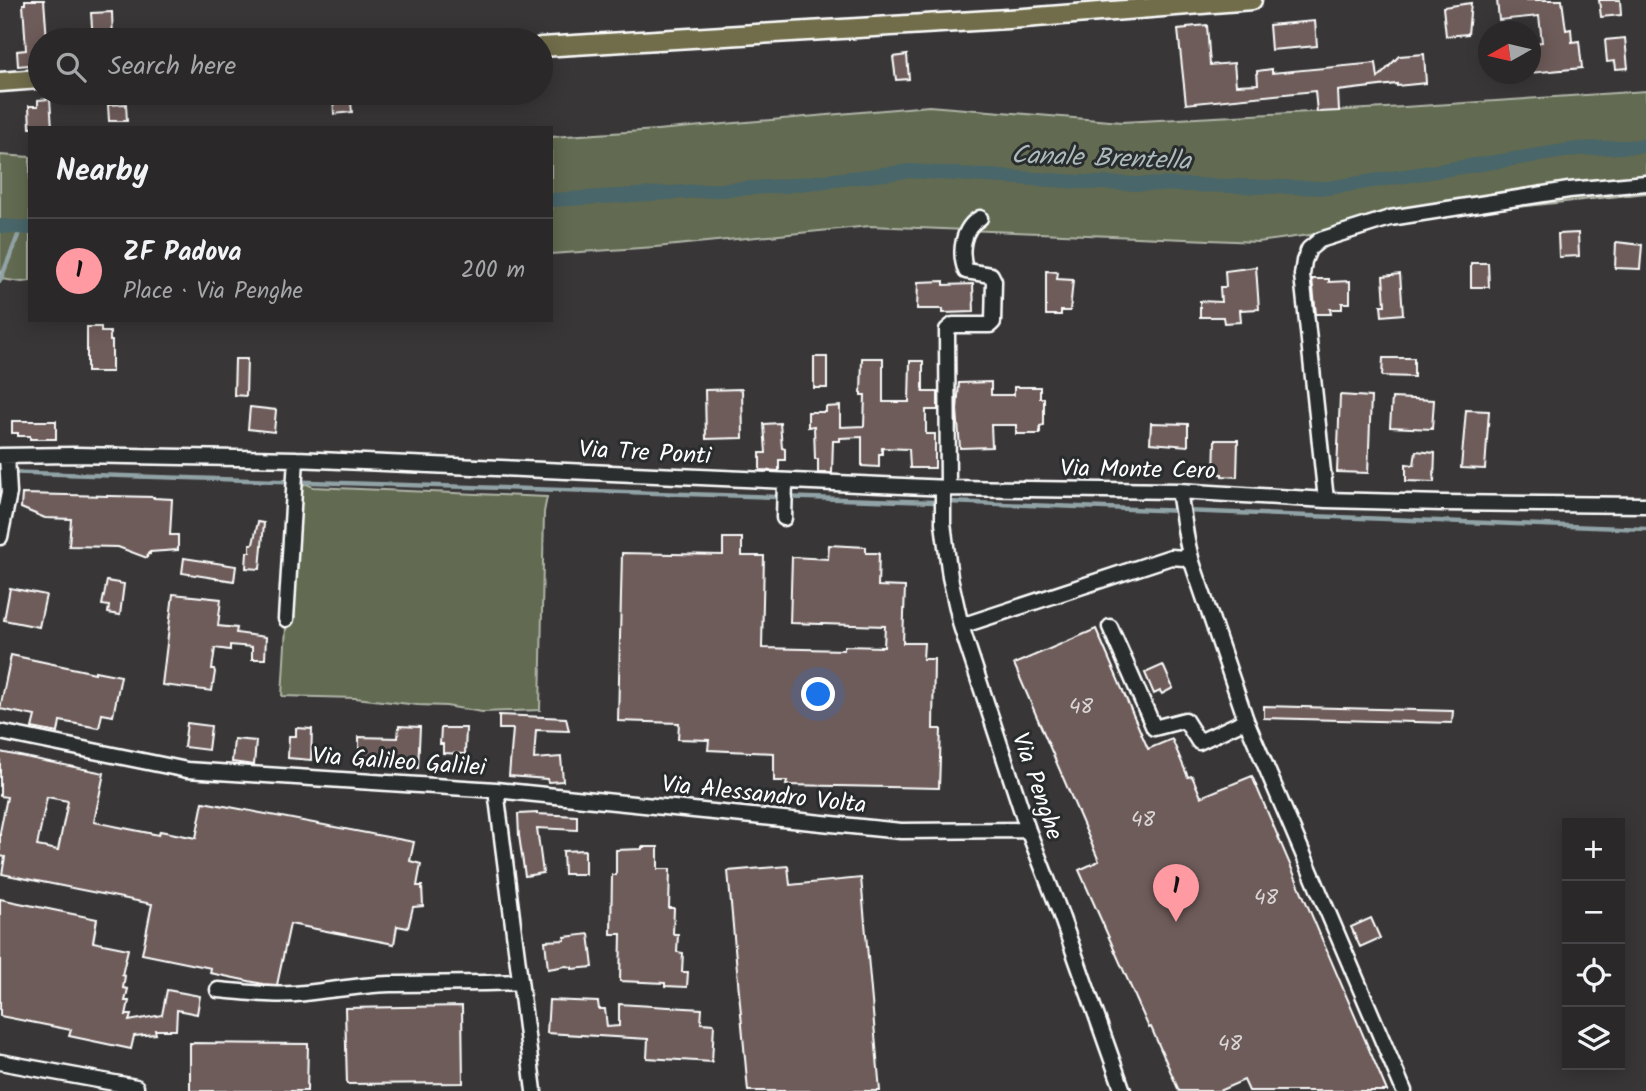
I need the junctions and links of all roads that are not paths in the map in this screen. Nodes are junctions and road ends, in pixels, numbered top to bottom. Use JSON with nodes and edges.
{"nodes":[{"id":1,"x":1250,"y":0,"type":"edge"},
{"id":2,"x":553,"y":46,"type":"edge"},
{"id":3,"x":28,"y":80,"type":"edge"},
{"id":4,"x":0,"y":82,"type":"edge"},
{"id":5,"x":1646,"y":183,"type":"edge"},
{"id":6,"x":980,"y":218,"type":"dead end"},
{"id":7,"x":4,"y":458,"type":"edge"},
{"id":8,"x":296,"y":459,"type":"junction"},
{"id":9,"x":785,"y":482,"type":"junction"},
{"id":10,"x":945,"y":488,"type":"junction"},
{"id":11,"x":1180,"y":495,"type":"junction"},
{"id":12,"x":1326,"y":500,"type":"junction"},
{"id":13,"x":1646,"y":505,"type":"edge"},
{"id":14,"x":784,"y":517,"type":"dead end"},
{"id":15,"x":0,"y":537,"type":"edge"},
{"id":16,"x":1192,"y":562,"type":"junction"},
{"id":17,"x":286,"y":619,"type":"dead end"},
{"id":18,"x":961,"y":626,"type":"junction"},
{"id":19,"x":1110,"y":627,"type":"dead end"},
{"id":20,"x":1247,"y":720,"type":"junction"},
{"id":21,"x":0,"y":732,"type":"edge"},
{"id":22,"x":496,"y":790,"type":"junction"},
{"id":23,"x":1028,"y":830,"type":"junction"},
{"id":24,"x":520,"y":982,"type":"junction"},
{"id":25,"x":218,"y":990,"type":"dead end"},
{"id":26,"x":0,"y":1062,"type":"edge"},
{"id":27,"x":136,"y":1091,"type":"edge"},
{"id":28,"x":534,"y":1091,"type":"edge"},
{"id":29,"x":1124,"y":1091,"type":"edge"},
{"id":30,"x":1404,"y":1091,"type":"edge"}],
"edges":[{"from":1,"to":2,"type":"main road"},
{"from":3,"to":4,"type":"main road"},
{"from":5,"to":12,"type":"street"},
{"from":6,"to":10,"type":"street"},
{"from":7,"to":8,"type":"street","name":"Via Tre Ponti"},
{"from":7,"to":15,"type":"street"},
{"from":8,"to":9,"type":"street","name":"Via Tre Ponti"},
{"from":8,"to":17,"type":"street"},
{"from":9,"to":10,"type":"street","name":"Via Tre Ponti"},
{"from":9,"to":14,"type":"street"},
{"from":10,"to":11,"type":"street","name":"Via Monte Cero"},
{"from":10,"to":18,"type":"street","name":"Via Penghe"},
{"from":11,"to":12,"type":"street","name":"Via Monte Cero"},
{"from":11,"to":16,"type":"street"},
{"from":12,"to":13,"type":"street","name":"Via Monte Cero"},
{"from":16,"to":18,"type":"street"},
{"from":16,"to":20,"type":"street"},
{"from":18,"to":23,"type":"street","name":"Via Penghe"},
{"from":19,"to":20,"type":"street"},
{"from":20,"to":30,"type":"street"},
{"from":21,"to":22,"type":"street","name":"Via Galileo Galilei"},
{"from":22,"to":23,"type":"street","name":"Via Alessandro Volta"},
{"from":22,"to":24,"type":"street","name":"Via Galileo Galilei"},
{"from":23,"to":29,"type":"street","name":"Via Penghe"},
{"from":24,"to":25,"type":"street"},
{"from":24,"to":28,"type":"street","name":"Via Galileo Galilei"},
{"from":26,"to":27,"type":"street"}]}
